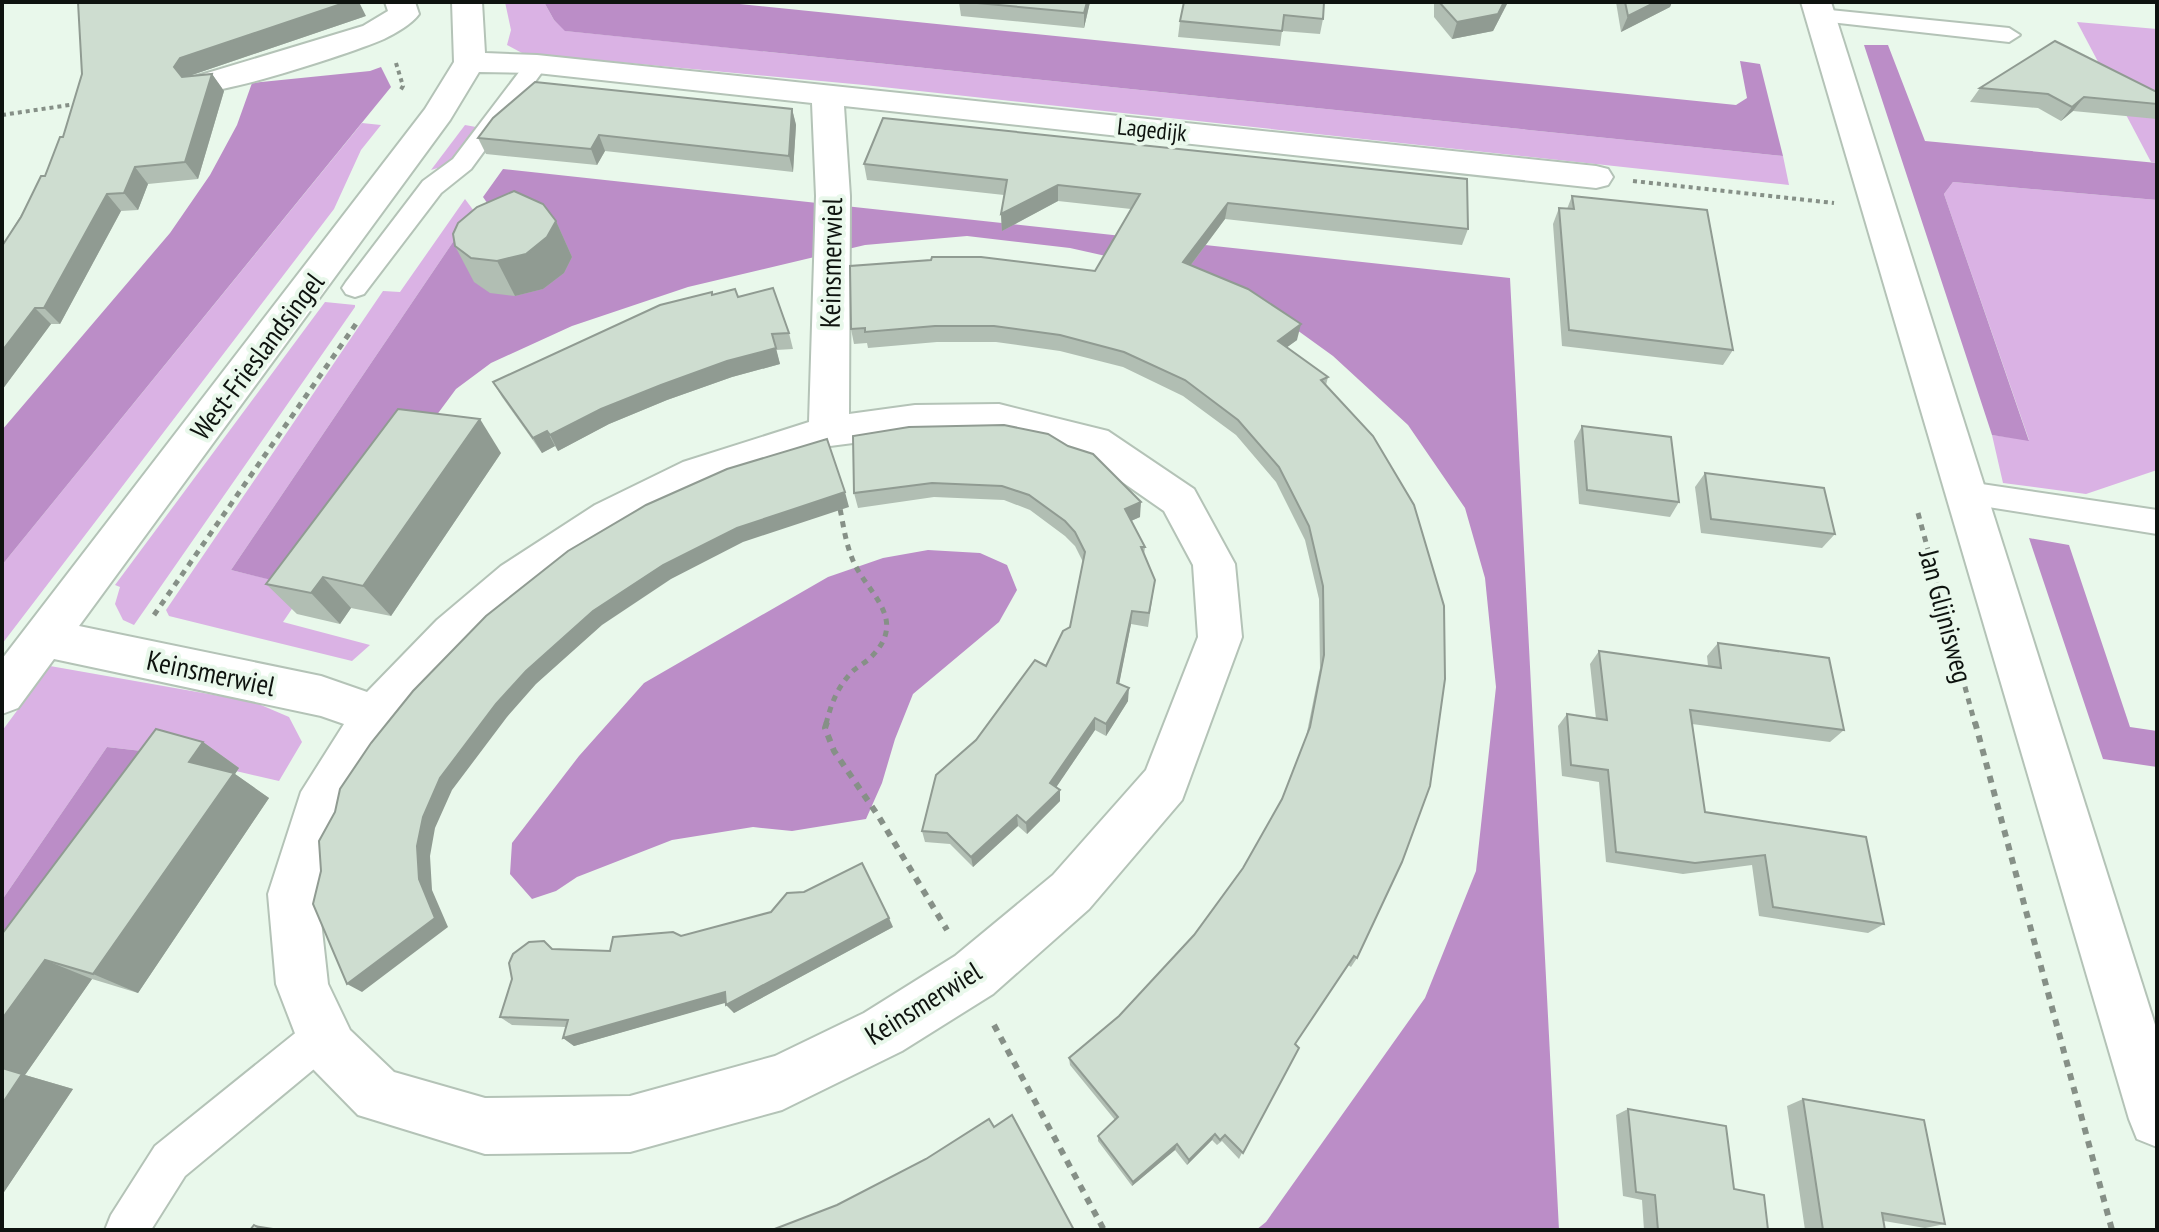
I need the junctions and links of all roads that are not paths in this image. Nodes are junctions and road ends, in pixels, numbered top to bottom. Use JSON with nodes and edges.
{"nodes":[{"id":1,"x":400,"y":2,"type":"edge"},
{"id":2,"x":467,"y":2,"type":"edge"},
{"id":3,"x":1818,"y":8,"type":"edge"},
{"id":4,"x":2009,"y":35,"type":"dead end"},
{"id":5,"x":469,"y":62,"type":"junction"},
{"id":6,"x":537,"y":64,"type":"junction"},
{"id":7,"x":205,"y":84,"type":"edge"},
{"id":8,"x":827,"y":95,"type":"junction"},
{"id":9,"x":1596,"y":177,"type":"road end"},
{"id":10,"x":355,"y":288,"type":"road end"},
{"id":11,"x":829,"y":431,"type":"junction"},
{"id":12,"x":1968,"y":494,"type":"junction"},
{"id":13,"x":2157,"y":522,"type":"edge"},
{"id":14,"x":45,"y":638,"type":"junction"},
{"id":15,"x":2,"y":694,"type":"edge"},
{"id":16,"x":375,"y":715,"type":"junction"},
{"id":17,"x":323,"y":1036,"type":"junction"},
{"id":18,"x":2157,"y":1119,"type":"edge"},
{"id":19,"x":126,"y":1230,"type":"edge"}],
"edges":[{"from":1,"to":7,"type":"street"},
{"from":2,"to":5,"type":"street"},
{"from":3,"to":4,"type":"lane"},
{"from":3,"to":12,"type":"street","name":"Jan Glijnisweg"},
{"from":5,"to":6,"type":"street","name":"Lagedijk"},
{"from":5,"to":14,"type":"street","name":"West-Frieslandsingel"},
{"from":6,"to":8,"type":"street","name":"Lagedijk"},
{"from":6,"to":10,"type":"lane"},
{"from":8,"to":9,"type":"street","name":"Lagedijk"},
{"from":8,"to":11,"type":"street","name":"Keinsmerwiel"},
{"from":11,"to":16,"type":"street","name":"Keinsmerwiel"},
{"from":11,"to":17,"type":"street","name":"Keinsmerwiel"},
{"from":12,"to":13,"type":"lane"},
{"from":12,"to":18,"type":"street","name":"Jan Glijnisweg"},
{"from":14,"to":15,"type":"street","name":"West-Frieslandsingel"},
{"from":14,"to":16,"type":"street","name":"Keinsmerwiel"},
{"from":16,"to":17,"type":"street","name":"Keinsmerwiel"},
{"from":17,"to":19,"type":"lane"}]}
